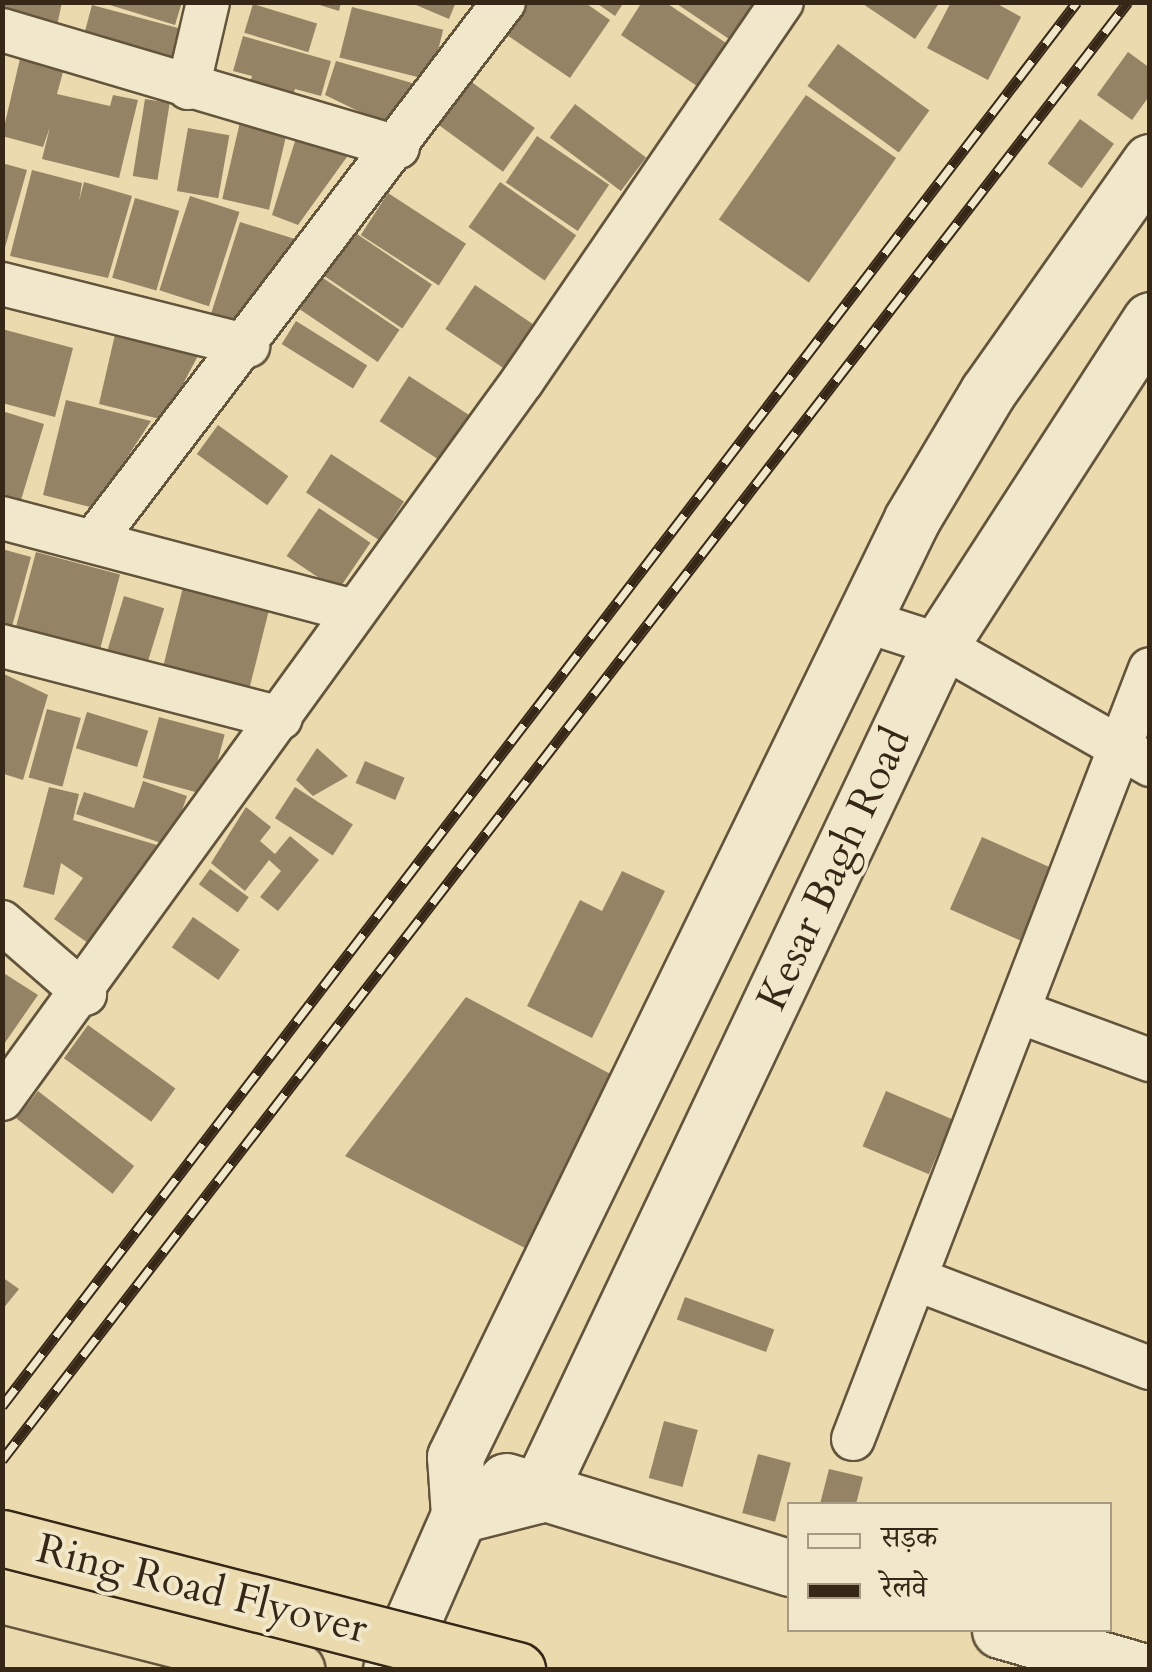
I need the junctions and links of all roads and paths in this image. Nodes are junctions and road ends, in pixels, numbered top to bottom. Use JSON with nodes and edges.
{"nodes":[{"id":1,"x":208,"y":2,"type":"edge"},
{"id":2,"x":504,"y":2,"type":"edge"},
{"id":3,"x":782,"y":2,"type":"edge"},
{"id":4,"x":2,"y":30,"type":"edge"},
{"id":5,"x":188,"y":88,"type":"junction"},
{"id":6,"x":398,"y":147,"type":"junction"},
{"id":7,"x":1150,"y":162,"type":"edge"},
{"id":8,"x":2,"y":284,"type":"edge"},
{"id":9,"x":1150,"y":320,"type":"edge"},
{"id":10,"x":248,"y":346,"type":"junction"},
{"id":11,"x":2,"y":518,"type":"edge"},
{"id":12,"x":95,"y":539,"type":"junction"},
{"id":13,"x":355,"y":611,"type":"junction"},
{"id":14,"x":859,"y":618,"type":"junction"},
{"id":15,"x":940,"y":645,"type":"junction"},
{"id":16,"x":2,"y":646,"type":"edge"},
{"id":17,"x":1150,"y":669,"type":"edge"},
{"id":18,"x":281,"y":718,"type":"junction"},
{"id":19,"x":1134,"y":758,"type":"edge"},
{"id":20,"x":2,"y":922,"type":"edge"},
{"id":21,"x":85,"y":994,"type":"junction"},
{"id":22,"x":1022,"y":1013,"type":"junction"},
{"id":23,"x":1150,"y":1060,"type":"edge"},
{"id":24,"x":2,"y":1099,"type":"edge"},
{"id":25,"x":918,"y":1280,"type":"junction"},
{"id":26,"x":1150,"y":1368,"type":"edge"},
{"id":27,"x":852,"y":1440,"type":"dead end"},
{"id":28,"x":456,"y":1457,"type":"junction"},
{"id":29,"x":538,"y":1495,"type":"junction"},
{"id":30,"x":459,"y":1515,"type":"junction"},
{"id":31,"x":2,"y":1538,"type":"edge"},
{"id":32,"x":787,"y":1567,"type":"edge"},
{"id":33,"x":2,"y":1595,"type":"edge"},
{"id":34,"x":1007,"y":1632,"type":"edge"},
{"id":35,"x":297,"y":1670,"type":"edge"},
{"id":36,"x":391,"y":1670,"type":"edge"},
{"id":37,"x":517,"y":1670,"type":"edge"},
{"id":38,"x":1138,"y":1670,"type":"edge"}],
"edges":[{"from":1,"to":5,"type":"street"},
{"from":2,"to":6,"type":"street"},
{"from":3,"to":13,"type":"street"},
{"from":4,"to":5,"type":"street"},
{"from":5,"to":6,"type":"street"},
{"from":6,"to":10,"type":"street"},
{"from":7,"to":14,"type":"main road"},
{"from":8,"to":10,"type":"street"},
{"from":9,"to":15,"type":"main road","name":"Kesar Bagh Road"},
{"from":10,"to":12,"type":"street"},
{"from":11,"to":12,"type":"street"},
{"from":12,"to":13,"type":"street"},
{"from":13,"to":18,"type":"street"},
{"from":14,"to":15,"type":"street"},
{"from":14,"to":28,"type":"main road"},
{"from":15,"to":19,"type":"street"},
{"from":15,"to":29,"type":"main road","name":"Kesar Bagh Road"},
{"from":16,"to":18,"type":"street"},
{"from":17,"to":19,"type":"street"},
{"from":18,"to":21,"type":"street"},
{"from":19,"to":22,"type":"street"},
{"from":20,"to":21,"type":"street"},
{"from":21,"to":24,"type":"street"},
{"from":22,"to":23,"type":"street"},
{"from":22,"to":25,"type":"street"},
{"from":25,"to":26,"type":"street"},
{"from":25,"to":27,"type":"street"},
{"from":28,"to":29,"type":"main road"},
{"from":28,"to":30,"type":"main road"},
{"from":29,"to":30,"type":"main road"},
{"from":29,"to":32,"type":"main road"},
{"from":30,"to":36,"type":"main road"},
{"from":31,"to":37,"type":"highway","name":"Ring Road Flyover","bridge":true},
{"from":33,"to":35,"type":"highway","name":"Ring Road Flyover"},
{"from":34,"to":38,"type":"main road"}]}
